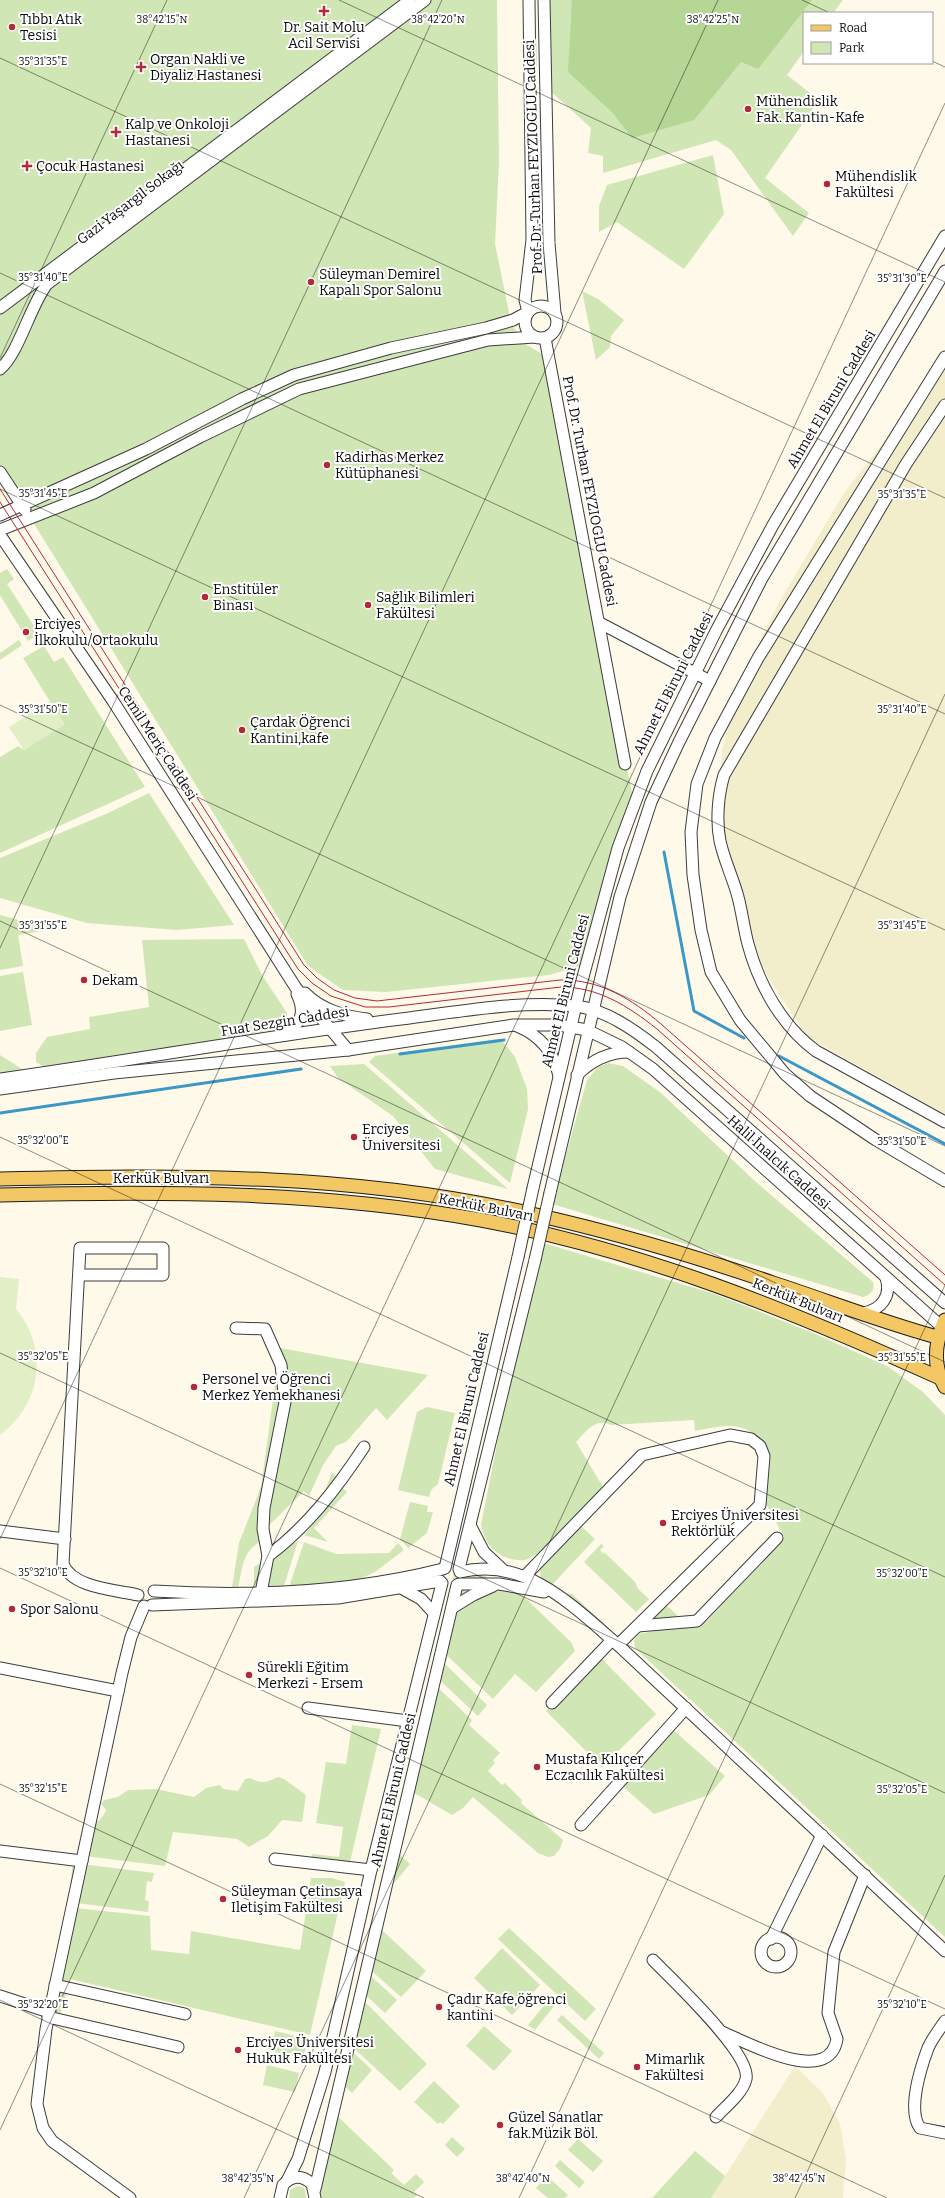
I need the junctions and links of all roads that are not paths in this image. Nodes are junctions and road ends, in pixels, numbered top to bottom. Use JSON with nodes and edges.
{"nodes":[{"id":1,"x":410,"y":0,"type":"edge"},
{"id":2,"x":425,"y":0,"type":"edge"},
{"id":3,"x":530,"y":0,"type":"edge"},
{"id":4,"x":544,"y":0,"type":"edge"},
{"id":5,"x":531,"y":160,"type":"junction"},
{"id":6,"x":547,"y":165,"type":"junction"},
{"id":7,"x":945,"y":236,"type":"edge"},
{"id":8,"x":945,"y":271,"type":"edge"},
{"id":9,"x":0,"y":308,"type":"edge"},
{"id":10,"x":528,"y":312,"type":"junction"},
{"id":11,"x":555,"y":314,"type":"junction"},
{"id":12,"x":540,"y":338,"type":"junction"},
{"id":13,"x":945,"y":356,"type":"edge"},
{"id":14,"x":0,"y":369,"type":"edge"},
{"id":15,"x":945,"y":405,"type":"edge"},
{"id":16,"x":0,"y":472,"type":"edge"},
{"id":17,"x":22,"y":505,"type":"junction"},
{"id":18,"x":0,"y":515,"type":"edge"},
{"id":19,"x":29,"y":517,"type":"junction"},
{"id":20,"x":0,"y":530,"type":"edge"},
{"id":21,"x":0,"y":535,"type":"edge"},
{"id":22,"x":600,"y":623,"type":"junction"},
{"id":23,"x":694,"y":673,"type":"junction"},
{"id":24,"x":710,"y":681,"type":"junction"},
{"id":25,"x":625,"y":764,"type":"dead end"},
{"id":26,"x":286,"y":972,"type":"junction"},
{"id":27,"x":576,"y":1006,"type":"junction"},
{"id":28,"x":592,"y":1010,"type":"junction"},
{"id":29,"x":386,"y":1021,"type":"junction"},
{"id":30,"x":514,"y":1025,"type":"junction"},
{"id":31,"x":572,"y":1026,"type":"junction"},
{"id":32,"x":329,"y":1028,"type":"junction"},
{"id":33,"x":588,"y":1030,"type":"junction"},
{"id":34,"x":285,"y":1035,"type":"junction"},
{"id":35,"x":348,"y":1050,"type":"junction"},
{"id":36,"x":629,"y":1052,"type":"junction"},
{"id":37,"x":578,"y":1074,"type":"junction"},
{"id":38,"x":559,"y":1077,"type":"junction"},
{"id":39,"x":0,"y":1079,"type":"edge"},
{"id":40,"x":0,"y":1089,"type":"edge"},
{"id":41,"x":945,"y":1122,"type":"edge"},
{"id":42,"x":0,"y":1179,"type":"edge"},
{"id":43,"x":945,"y":1181,"type":"edge"},
{"id":44,"x":0,"y":1195,"type":"edge"},
{"id":45,"x":79,"y":1275,"type":"junction"},
{"id":46,"x":886,"y":1278,"type":"junction"},
{"id":47,"x":945,"y":1303,"type":"edge"},
{"id":48,"x":863,"y":1312,"type":"junction"},
{"id":49,"x":236,"y":1328,"type":"dead end"},
{"id":50,"x":941,"y":1328,"type":"edge"},
{"id":51,"x":942,"y":1383,"type":"edge"},
{"id":52,"x":364,"y":1448,"type":"dead end"},
{"id":53,"x":470,"y":1527,"type":"junction"},
{"id":54,"x":0,"y":1531,"type":"edge"},
{"id":55,"x":777,"y":1538,"type":"dead end"},
{"id":56,"x":65,"y":1539,"type":"junction"},
{"id":57,"x":268,"y":1556,"type":"junction"},
{"id":58,"x":444,"y":1568,"type":"junction"},
{"id":59,"x":502,"y":1569,"type":"junction"},
{"id":60,"x":460,"y":1570,"type":"junction"},
{"id":61,"x":526,"y":1576,"type":"junction"},
{"id":62,"x":441,"y":1582,"type":"junction"},
{"id":63,"x":458,"y":1584,"type":"junction"},
{"id":64,"x":499,"y":1584,"type":"junction"},
{"id":65,"x":403,"y":1589,"type":"junction"},
{"id":66,"x":154,"y":1591,"type":"junction"},
{"id":67,"x":261,"y":1593,"type":"junction"},
{"id":68,"x":138,"y":1595,"type":"junction"},
{"id":69,"x":564,"y":1599,"type":"junction"},
{"id":70,"x":148,"y":1605,"type":"junction"},
{"id":71,"x":452,"y":1608,"type":"junction"},
{"id":72,"x":434,"y":1613,"type":"junction"},
{"id":73,"x":638,"y":1626,"type":"junction"},
{"id":74,"x":615,"y":1643,"type":"junction"},
{"id":75,"x":0,"y":1668,"type":"edge"},
{"id":76,"x":118,"y":1691,"type":"junction"},
{"id":77,"x":552,"y":1703,"type":"dead end"},
{"id":78,"x":308,"y":1708,"type":"dead end"},
{"id":79,"x":686,"y":1708,"type":"junction"},
{"id":80,"x":408,"y":1721,"type":"junction"},
{"id":81,"x":581,"y":1825,"type":"dead end"},
{"id":82,"x":822,"y":1834,"type":"junction"},
{"id":83,"x":0,"y":1852,"type":"edge"},
{"id":84,"x":275,"y":1859,"type":"dead end"},
{"id":85,"x":82,"y":1861,"type":"junction"},
{"id":86,"x":372,"y":1870,"type":"junction"},
{"id":87,"x":865,"y":1875,"type":"junction"},
{"id":88,"x":771,"y":1938,"type":"dead end"},
{"id":89,"x":945,"y":1951,"type":"edge"},
{"id":90,"x":653,"y":1960,"type":"dead end"},
{"id":91,"x":55,"y":1985,"type":"junction"},
{"id":92,"x":0,"y":1996,"type":"edge"},
{"id":93,"x":49,"y":2014,"type":"junction"},
{"id":94,"x":185,"y":2014,"type":"dead end"},
{"id":95,"x":945,"y":2021,"type":"edge"},
{"id":96,"x":722,"y":2032,"type":"junction"},
{"id":97,"x":178,"y":2046,"type":"dead end"},
{"id":98,"x":716,"y":2117,"type":"dead end"},
{"id":99,"x":945,"y":2133,"type":"edge"},
{"id":100,"x":287,"y":2181,"type":"junction"},
{"id":101,"x":315,"y":2193,"type":"edge"},
{"id":102,"x":280,"y":2197,"type":"edge"},
{"id":103,"x":130,"y":2198,"type":"edge"}],
"edges":[{"from":1,"to":9,"type":"street","name":"Gazi Yaşargil Sokağı"},
{"from":2,"to":14,"type":"street","name":"Gazi Yaşargil Sokağı"},
{"from":3,"to":5,"type":"street","name":"Prof. Dr. Turhan FEYZIOGLU Caddesi"},
{"from":4,"to":6,"type":"street","name":"Prof. Dr. Turhan FEYZIOGLU Caddesi"},
{"from":5,"to":6,"type":"street"},
{"from":5,"to":10,"type":"street","name":"Prof. Dr. Turhan FEYZIOGLU Caddesi"},
{"from":6,"to":11,"type":"street","name":"Prof. Dr. Turhan FEYZIOGLU Caddesi"},
{"from":7,"to":23,"type":"street","name":"Ahmet El Biruni Caddesi"},
{"from":8,"to":24,"type":"street"},
{"from":10,"to":11,"type":"street"},
{"from":10,"to":12,"type":"street"},
{"from":10,"to":17,"type":"street"},
{"from":11,"to":12,"type":"street"},
{"from":12,"to":19,"type":"street"},
{"from":12,"to":22,"type":"street","name":"Prof. Dr. Turhan FEYZIOGLU Caddesi"},
{"from":13,"to":43,"type":"street"},
{"from":15,"to":41,"type":"street"},
{"from":16,"to":17,"type":"street"},
{"from":17,"to":18,"type":"street"},
{"from":17,"to":19,"type":"street"},
{"from":19,"to":20,"type":"street"},
{"from":21,"to":26,"type":"street","name":"Cemil Meriç Caddesi"},
{"from":22,"to":23,"type":"street","name":"Prof. Dr. Turhan FEYZIOGLU Caddesi"},
{"from":22,"to":25,"type":"street"},
{"from":23,"to":24,"type":"street","name":"Prof. Dr. Turhan FEYZIOGLU Caddesi"},
{"from":23,"to":27,"type":"street","name":"Ahmet El Biruni Caddesi"},
{"from":24,"to":28,"type":"street"},
{"from":26,"to":29,"type":"street"},
{"from":26,"to":32,"type":"street"},
{"from":26,"to":34,"type":"street"},
{"from":27,"to":28,"type":"street","name":"Halil İnalcık Caddesi"},
{"from":27,"to":29,"type":"street","name":"Fuat Sezgin Caddesi"},
{"from":27,"to":31,"type":"street","name":"Ahmet El Biruni Caddesi"},
{"from":28,"to":33,"type":"street"},
{"from":28,"to":47,"type":"street","name":"Halil İnalcık Caddesi"},
{"from":29,"to":32,"type":"street","name":"Fuat Sezgin Caddesi"},
{"from":30,"to":31,"type":"street"},
{"from":30,"to":35,"type":"street"},
{"from":30,"to":38,"type":"street"},
{"from":31,"to":33,"type":"street","name":"Halil İnalcık Caddesi"},
{"from":31,"to":38,"type":"street","name":"Ahmet El Biruni Caddesi"},
{"from":32,"to":34,"type":"street","name":"Fuat Sezgin Caddesi"},
{"from":32,"to":35,"type":"street"},
{"from":33,"to":36,"type":"street","name":"Halil İnalcık Caddesi"},
{"from":33,"to":37,"type":"street"},
{"from":34,"to":39,"type":"street","name":"Fuat Sezgin Caddesi"},
{"from":35,"to":40,"type":"street"},
{"from":36,"to":37,"type":"street"},
{"from":36,"to":46,"type":"street","name":"Halil İnalcık Caddesi"},
{"from":37,"to":53,"type":"street","bridge":true},
{"from":38,"to":58,"type":"street","name":"Ahmet El Biruni Caddesi","bridge":true},
{"from":42,"to":48,"type":"main road","name":"Kerkük Bulvarı"},
{"from":44,"to":51,"type":"main road","name":"Kerkük Bulvarı"},
{"from":45,"to":45,"type":"street"},
{"from":45,"to":56,"type":"street"},
{"from":46,"to":48,"type":"street"},
{"from":46,"to":50,"type":"street","name":"Halil İnalcık Caddesi"},
{"from":48,"to":50,"type":"main road","name":"Kerkük Bulvarı"},
{"from":49,"to":57,"type":"street"},
{"from":50,"to":51,"type":"main road"},
{"from":52,"to":57,"type":"street"},
{"from":53,"to":59,"type":"street"},
{"from":53,"to":60,"type":"street"},
{"from":54,"to":56,"type":"street"},
{"from":55,"to":73,"type":"street"},
{"from":56,"to":68,"type":"street"},
{"from":57,"to":67,"type":"street"},
{"from":58,"to":60,"type":"street"},
{"from":58,"to":62,"type":"street"},
{"from":58,"to":67,"type":"street"},
{"from":59,"to":60,"type":"street"},
{"from":59,"to":61,"type":"street"},
{"from":60,"to":63,"type":"street"},
{"from":61,"to":69,"type":"street"},
{"from":61,"to":73,"type":"street"},
{"from":62,"to":63,"type":"street"},
{"from":62,"to":65,"type":"street"},
{"from":62,"to":72,"type":"street","name":"Ahmet El Biruni Caddesi"},
{"from":63,"to":64,"type":"street"},
{"from":63,"to":71,"type":"street","name":"Ahmet El Biruni Caddesi"},
{"from":64,"to":69,"type":"street"},
{"from":64,"to":71,"type":"street"},
{"from":65,"to":70,"type":"street"},
{"from":65,"to":72,"type":"street"},
{"from":66,"to":67,"type":"street"},
{"from":66,"to":68,"type":"street"},
{"from":66,"to":70,"type":"street"},
{"from":68,"to":70,"type":"street"},
{"from":69,"to":74,"type":"street"},
{"from":70,"to":76,"type":"street"},
{"from":71,"to":101,"type":"street","name":"Ahmet El Biruni Caddesi"},
{"from":72,"to":80,"type":"street","name":"Ahmet El Biruni Caddesi"},
{"from":73,"to":74,"type":"street"},
{"from":74,"to":77,"type":"street"},
{"from":74,"to":79,"type":"street"},
{"from":75,"to":76,"type":"street"},
{"from":76,"to":85,"type":"street"},
{"from":78,"to":80,"type":"street"},
{"from":79,"to":81,"type":"street"},
{"from":79,"to":82,"type":"street"},
{"from":80,"to":86,"type":"street","name":"Ahmet El Biruni Caddesi"},
{"from":82,"to":87,"type":"street"},
{"from":82,"to":88,"type":"street"},
{"from":83,"to":85,"type":"street"},
{"from":84,"to":86,"type":"street"},
{"from":85,"to":91,"type":"street"},
{"from":86,"to":100,"type":"street","name":"Ahmet El Biruni Caddesi"},
{"from":87,"to":89,"type":"street"},
{"from":87,"to":96,"type":"street"},
{"from":90,"to":96,"type":"street"},
{"from":91,"to":93,"type":"street"},
{"from":91,"to":94,"type":"street"},
{"from":92,"to":93,"type":"street"},
{"from":93,"to":97,"type":"street"},
{"from":93,"to":103,"type":"street"},
{"from":95,"to":99,"type":"street"},
{"from":96,"to":98,"type":"street"},
{"from":100,"to":101,"type":"street"},
{"from":100,"to":102,"type":"street","name":"Ahmet El Biruni Caddesi"}]}
